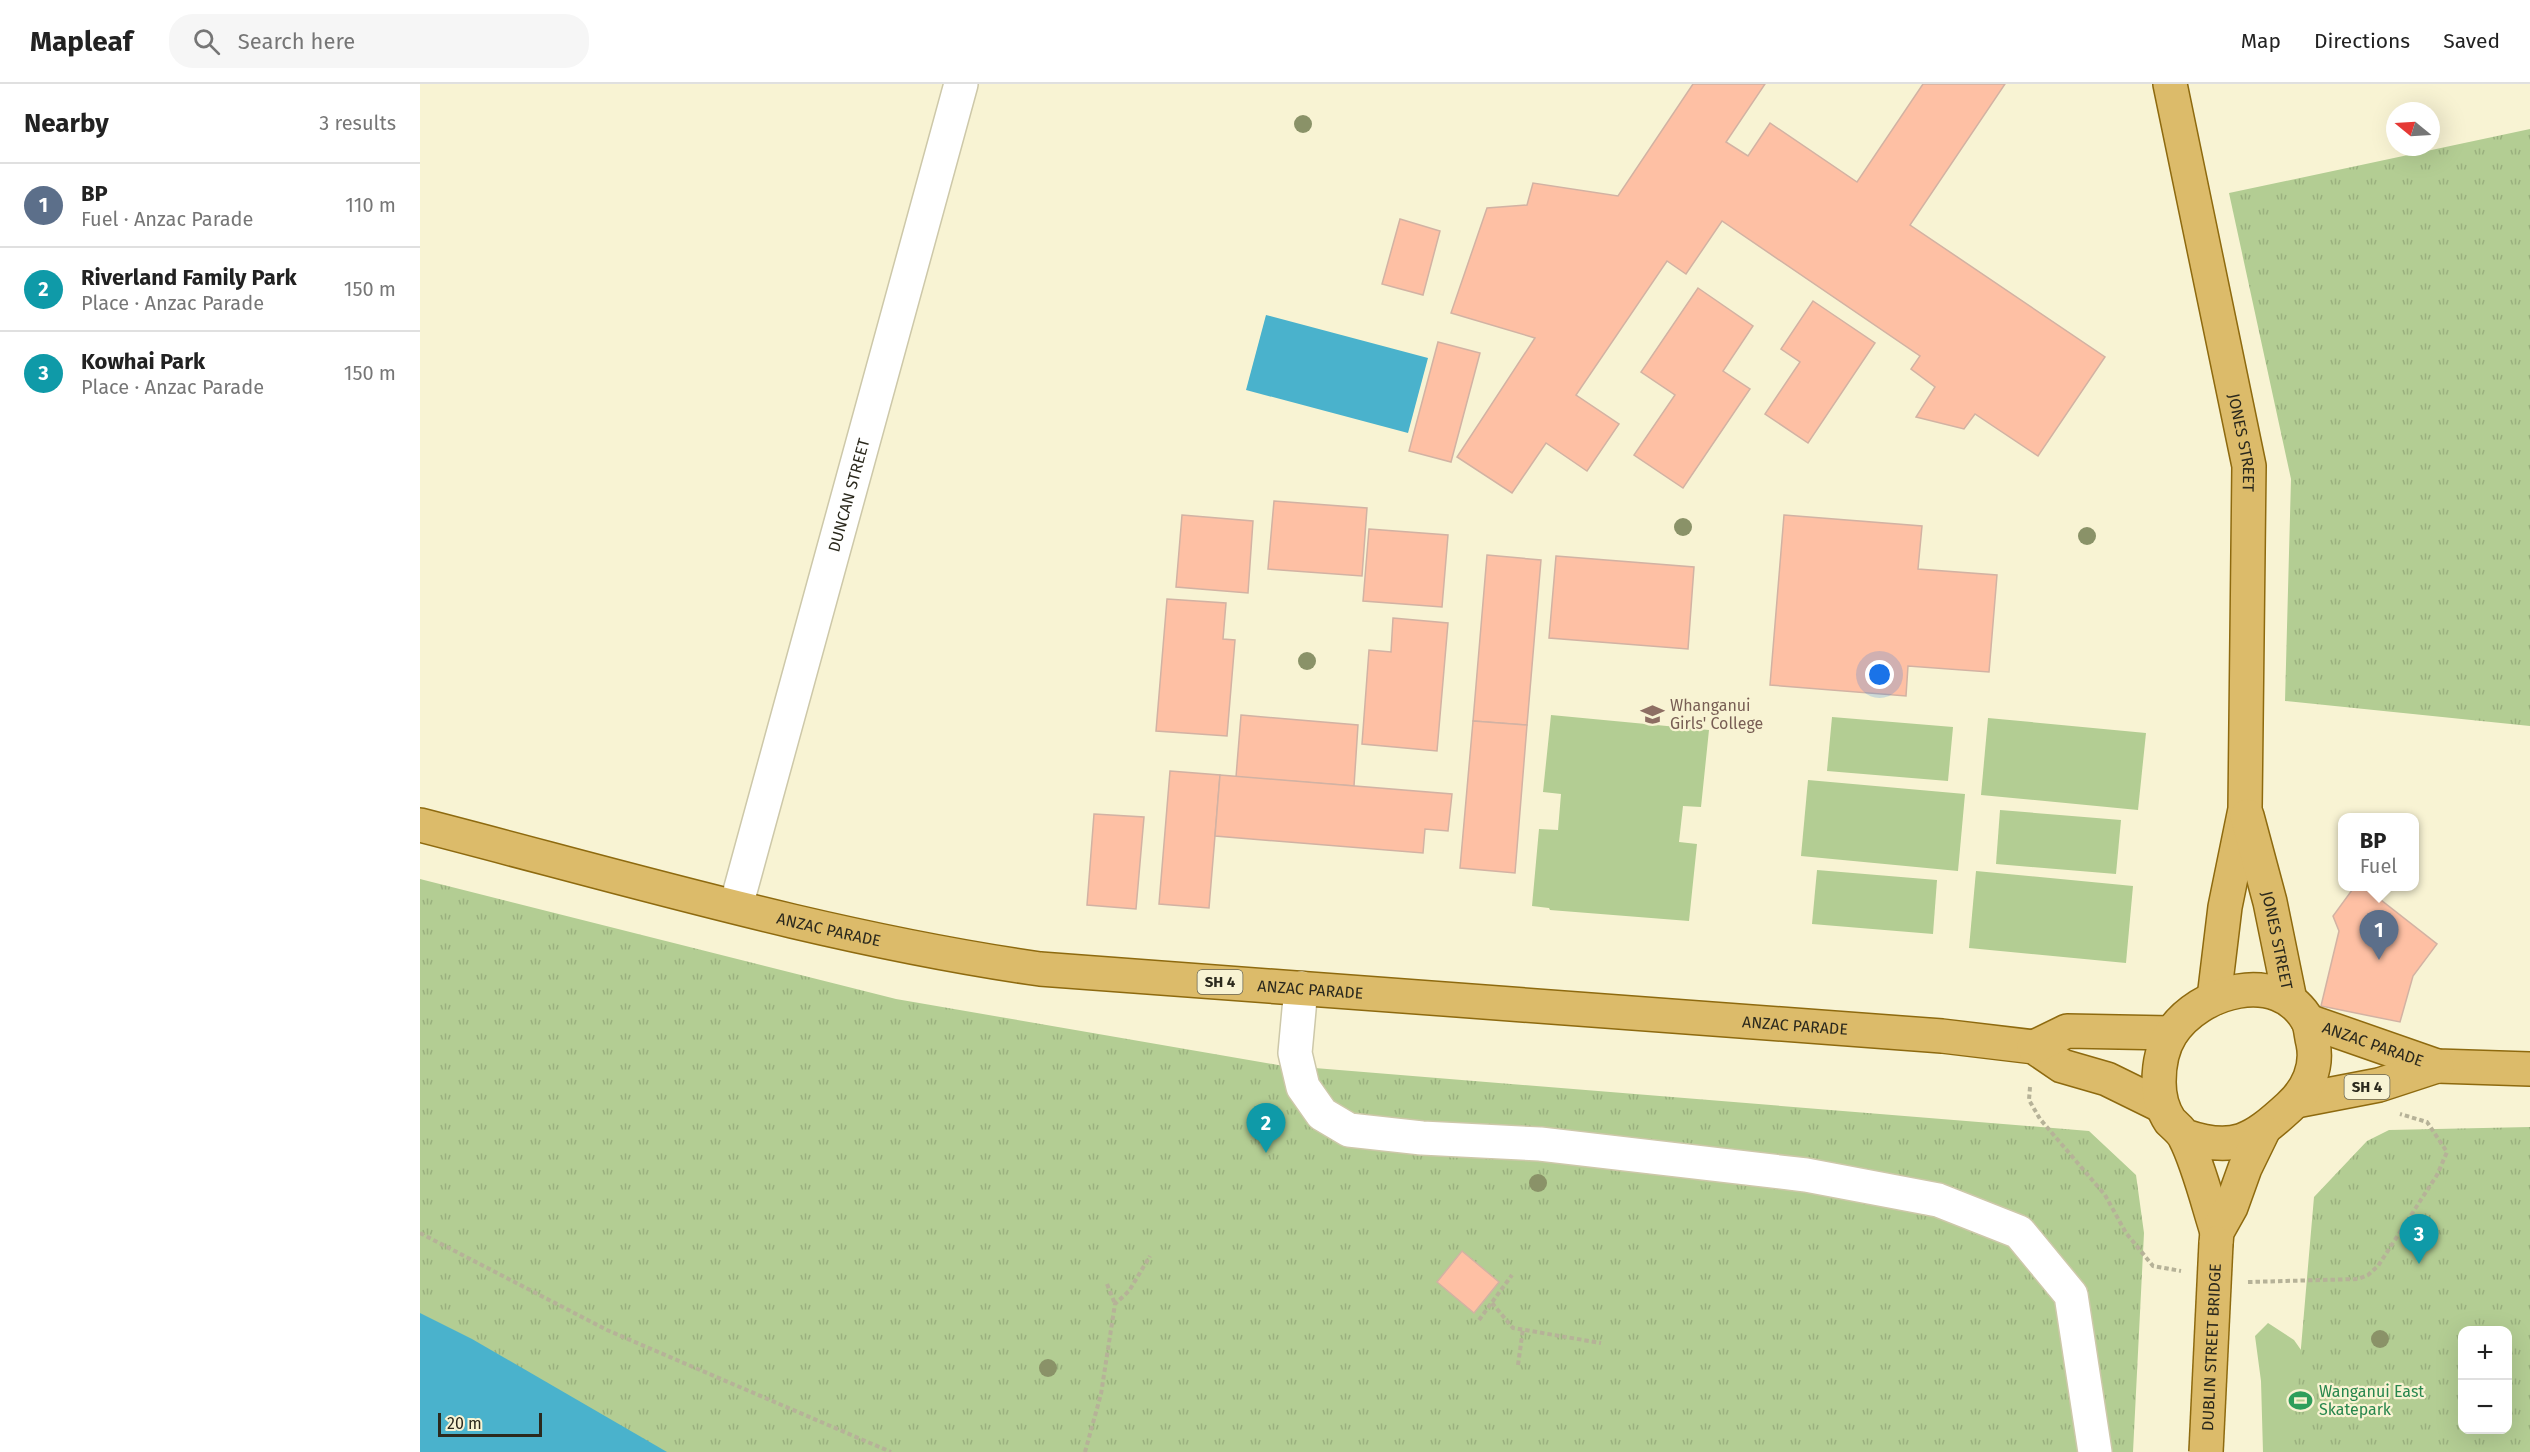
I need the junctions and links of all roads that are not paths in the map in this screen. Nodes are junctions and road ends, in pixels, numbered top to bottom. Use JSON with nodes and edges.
{"nodes":[{"id":1,"x":961,"y":84,"type":"edge"},
{"id":2,"x":2170,"y":84,"type":"edge"},
{"id":3,"x":2246,"y":809,"type":"junction"},
{"id":4,"x":420,"y":825,"type":"edge"},
{"id":5,"x":736,"y":906,"type":"junction"},
{"id":6,"x":1301,"y":988,"type":"junction"},
{"id":7,"x":2214,"y":998,"type":"junction"},
{"id":8,"x":2299,"y":1011,"type":"junction"},
{"id":9,"x":2171,"y":1033,"type":"junction"},
{"id":10,"x":2034,"y":1047,"type":"junction"},
{"id":11,"x":2437,"y":1066,"type":"junction"},
{"id":12,"x":2530,"y":1069,"type":"edge"},
{"id":13,"x":2296,"y":1101,"type":"junction"},
{"id":14,"x":2162,"y":1106,"type":"junction"},
{"id":15,"x":2263,"y":1131,"type":"junction"},
{"id":16,"x":2185,"y":1136,"type":"junction"},
{"id":17,"x":2217,"y":1238,"type":"junction"},
{"id":18,"x":2095,"y":1452,"type":"edge"},
{"id":19,"x":2206,"y":1452,"type":"edge"}],
"edges":[{"from":1,"to":5,"type":"street","name":"DUNCAN STREET"},
{"from":2,"to":3,"type":"main road","name":"JONES STREET"},
{"from":3,"to":7,"type":"main road","name":"JONES STREET"},
{"from":3,"to":8,"type":"main road","name":"JONES STREET"},
{"from":4,"to":5,"type":"main road","name":"ANZAC PARADE","number":"SH 4"},
{"from":5,"to":6,"type":"main road","name":"ANZAC PARADE","number":"SH 4"},
{"from":6,"to":10,"type":"main road","name":"ANZAC PARADE","number":"SH 4"},
{"from":6,"to":18,"type":"street"},
{"from":7,"to":8,"type":"main road","number":"SH 4"},
{"from":7,"to":9,"type":"main road","number":"SH 4"},
{"from":8,"to":11,"type":"main road","name":"ANZAC PARADE","number":"SH 4"},
{"from":8,"to":13,"type":"main road"},
{"from":9,"to":10,"type":"main road"},
{"from":9,"to":14,"type":"main road","number":"SH 4"},
{"from":10,"to":14,"type":"main road","name":"ANZAC PARADE","number":"SH 4"},
{"from":11,"to":12,"type":"main road","name":"ANZAC PARADE","number":"SH 4"},
{"from":11,"to":13,"type":"main road","name":"ANZAC PARADE","number":"SH 4"},
{"from":13,"to":15,"type":"main road"},
{"from":14,"to":16,"type":"main road","number":"SH 4"},
{"from":15,"to":16,"type":"main road"},
{"from":15,"to":17,"type":"main road"},
{"from":16,"to":17,"type":"main road"},
{"from":17,"to":19,"type":"main road","name":"DUBLIN STREET BRIDGE","bridge":true}]}
